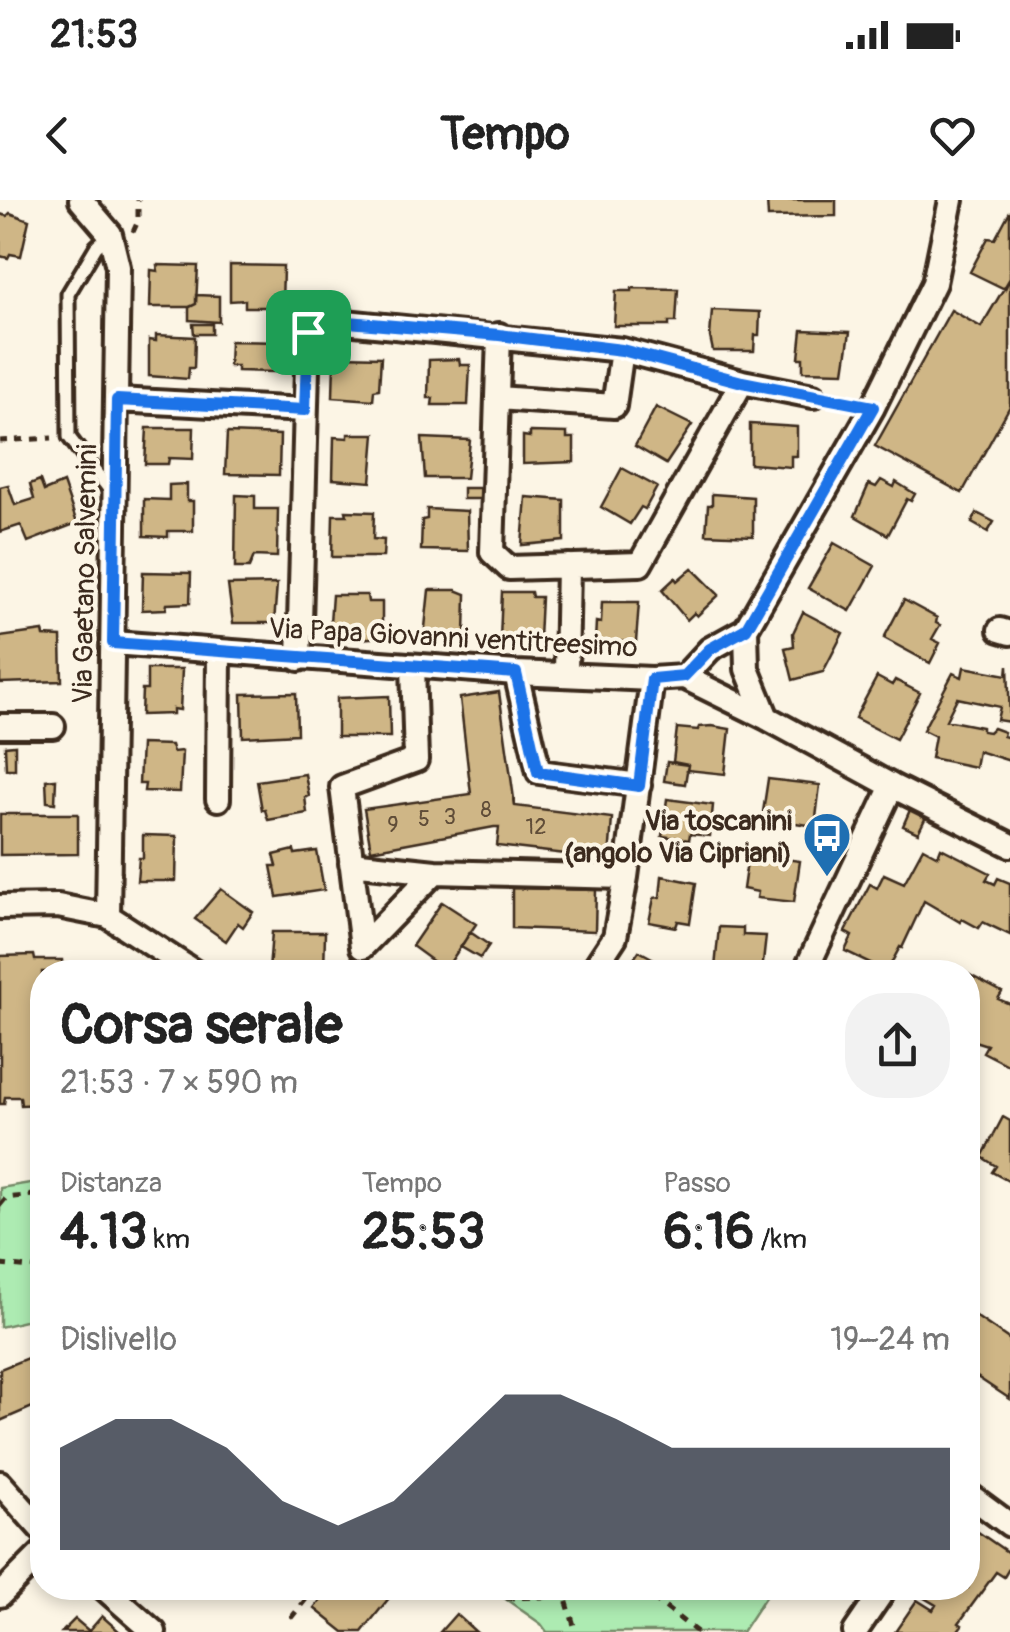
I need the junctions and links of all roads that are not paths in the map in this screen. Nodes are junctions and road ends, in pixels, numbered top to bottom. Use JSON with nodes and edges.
{"nodes":[{"id":1,"x":81,"y":200,"type":"edge"},
{"id":2,"x":951,"y":200,"type":"edge"},
{"id":3,"x":110,"y":234,"type":"junction"},
{"id":4,"x":499,"y":335,"type":"junction"},
{"id":5,"x":622,"y":350,"type":"junction"},
{"id":6,"x":742,"y":382,"type":"junction"},
{"id":7,"x":812,"y":396,"type":"dead end"},
{"id":8,"x":498,"y":398,"type":"junction"},
{"id":9,"x":117,"y":400,"type":"junction"},
{"id":10,"x":305,"y":410,"type":"junction"},
{"id":11,"x":115,"y":497,"type":"junction"},
{"id":12,"x":568,"y":566,"type":"junction"},
{"id":13,"x":746,"y":629,"type":"junction"},
{"id":14,"x":113,"y":643,"type":"junction"},
{"id":15,"x":219,"y":652,"type":"junction"},
{"id":16,"x":299,"y":659,"type":"junction"},
{"id":17,"x":412,"y":666,"type":"junction"},
{"id":18,"x":516,"y":673,"type":"junction"},
{"id":19,"x":566,"y":673,"type":"junction"},
{"id":20,"x":684,"y":676,"type":"junction"},
{"id":21,"x":652,"y":679,"type":"junction"},
{"id":22,"x":768,"y":718,"type":"junction"},
{"id":23,"x":0,"y":726,"type":"edge"},
{"id":24,"x":53,"y":726,"type":"dead end"},
{"id":25,"x":639,"y":786,"type":"junction"},
{"id":26,"x":892,"y":786,"type":"junction"},
{"id":27,"x":218,"y":800,"type":"dead end"},
{"id":28,"x":1010,"y":845,"type":"edge"},
{"id":29,"x":350,"y":863,"type":"junction"},
{"id":30,"x":435,"y":872,"type":"junction"},
{"id":31,"x":626,"y":877,"type":"junction"},
{"id":32,"x":0,"y":907,"type":"edge"},
{"id":33,"x":108,"y":916,"type":"junction"},
{"id":34,"x":176,"y":960,"type":"edge"},
{"id":35,"x":600,"y":960,"type":"edge"},
{"id":36,"x":811,"y":960,"type":"edge"},
{"id":37,"x":0,"y":1482,"type":"edge"},
{"id":38,"x":980,"y":1503,"type":"edge"},
{"id":39,"x":30,"y":1516,"type":"edge"},
{"id":40,"x":1010,"y":1525,"type":"edge"},
{"id":41,"x":30,"y":1565,"type":"edge"},
{"id":42,"x":0,"y":1596,"type":"edge"},
{"id":43,"x":118,"y":1600,"type":"edge"},
{"id":44,"x":877,"y":1600,"type":"edge"},
{"id":45,"x":154,"y":1632,"type":"edge"},
{"id":46,"x":855,"y":1632,"type":"edge"}],
"edges":[{"from":1,"to":3,"type":"street"},
{"from":2,"to":13,"type":"street"},
{"from":3,"to":9,"type":"street","name":"Via Gaetano Salvemini"},
{"from":3,"to":11,"type":"lane"},
{"from":4,"to":5,"type":"street"},
{"from":4,"to":8,"type":"street"},
{"from":4,"to":10,"type":"street"},
{"from":5,"to":6,"type":"street"},
{"from":5,"to":8,"type":"street"},
{"from":6,"to":7,"type":"street"},
{"from":6,"to":12,"type":"street"},
{"from":8,"to":12,"type":"street"},
{"from":9,"to":10,"type":"street"},
{"from":9,"to":11,"type":"street","name":"Via Gaetano Salvemini"},
{"from":10,"to":16,"type":"street"},
{"from":11,"to":14,"type":"street","name":"Via Gaetano Salvemini"},
{"from":12,"to":19,"type":"street"},
{"from":13,"to":20,"type":"street"},
{"from":13,"to":22,"type":"street"},
{"from":14,"to":15,"type":"street","name":"Via Papa Giovanni ventitreesimo"},
{"from":14,"to":33,"type":"street","name":"Via Gaetano Salvemini"},
{"from":15,"to":16,"type":"street","name":"Via Papa Giovanni ventitreesimo"},
{"from":15,"to":27,"type":"street"},
{"from":16,"to":17,"type":"street","name":"Via Papa Giovanni ventitreesimo"},
{"from":17,"to":18,"type":"street","name":"Via Papa Giovanni ventitreesimo"},
{"from":17,"to":29,"type":"street"},
{"from":18,"to":19,"type":"street","name":"Via Papa Giovanni ventitreesimo"},
{"from":18,"to":25,"type":"street"},
{"from":19,"to":21,"type":"street","name":"Via Papa Giovanni ventitreesimo"},
{"from":20,"to":21,"type":"street","name":"Via Papa Giovanni ventitreesimo"},
{"from":20,"to":22,"type":"street"},
{"from":21,"to":25,"type":"street"},
{"from":22,"to":26,"type":"street"},
{"from":23,"to":24,"type":"street"},
{"from":25,"to":31,"type":"street"},
{"from":26,"to":28,"type":"street"},
{"from":26,"to":36,"type":"street"},
{"from":29,"to":30,"type":"street"},
{"from":29,"to":30,"type":"street"},
{"from":30,"to":31,"type":"street"},
{"from":31,"to":35,"type":"street"},
{"from":32,"to":33,"type":"street"},
{"from":33,"to":34,"type":"street"},
{"from":37,"to":39,"type":"street"},
{"from":38,"to":40,"type":"street"},
{"from":41,"to":42,"type":"street"},
{"from":43,"to":45,"type":"street"},
{"from":44,"to":46,"type":"street"}]}
